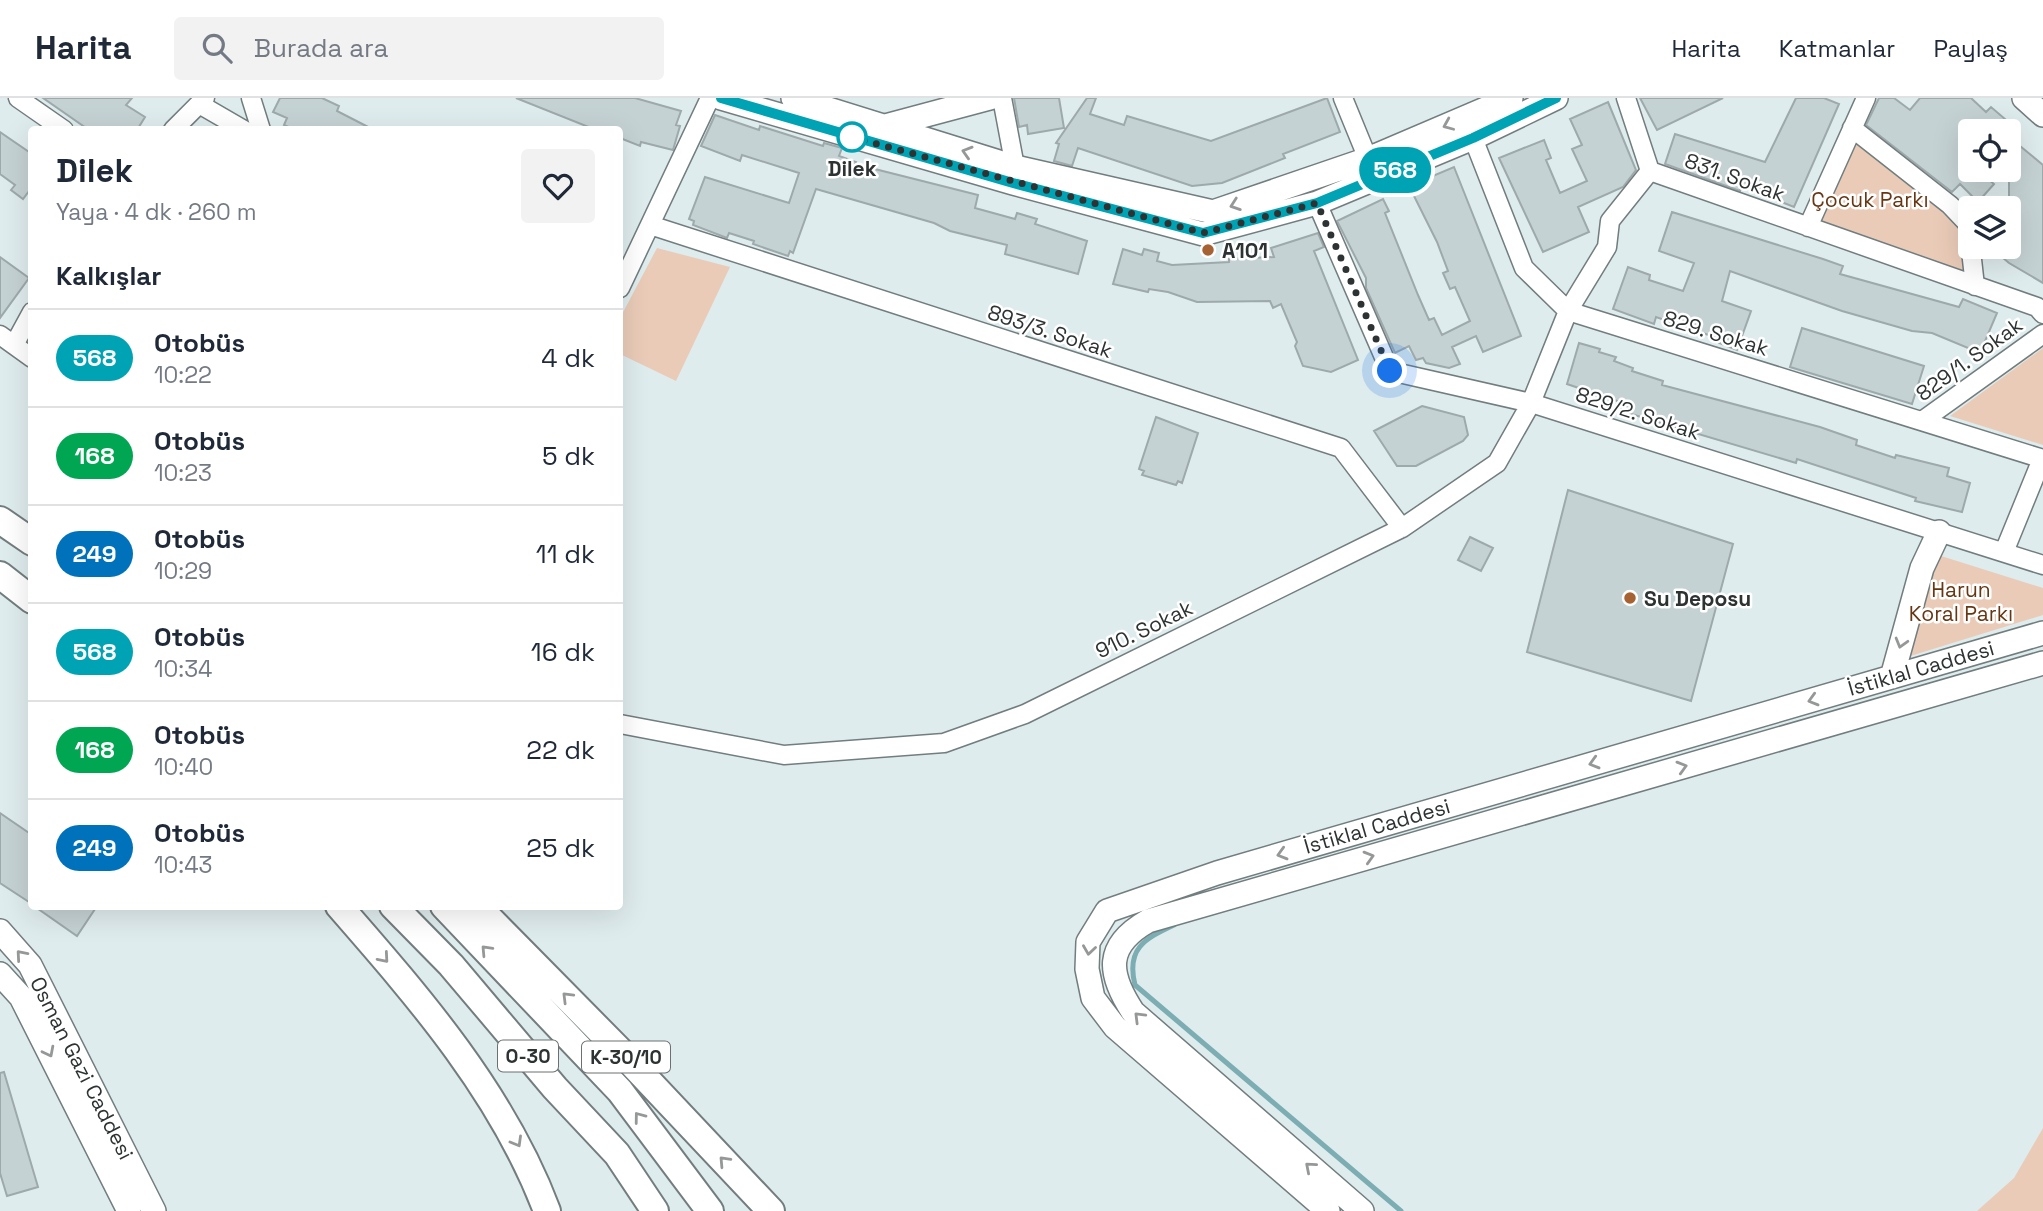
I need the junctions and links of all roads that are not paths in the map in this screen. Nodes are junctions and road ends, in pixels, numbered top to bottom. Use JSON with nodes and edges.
{"nodes":[{"id":1,"x":18,"y":98,"type":"edge"},
{"id":2,"x":251,"y":98,"type":"edge"},
{"id":3,"x":709,"y":98,"type":"edge"},
{"id":4,"x":721,"y":98,"type":"edge"},
{"id":5,"x":793,"y":98,"type":"edge"},
{"id":6,"x":990,"y":98,"type":"edge"},
{"id":7,"x":1002,"y":98,"type":"edge"},
{"id":8,"x":1343,"y":98,"type":"edge"},
{"id":9,"x":1511,"y":98,"type":"edge"},
{"id":10,"x":1556,"y":98,"type":"edge"},
{"id":11,"x":1626,"y":98,"type":"edge"},
{"id":12,"x":1866,"y":98,"type":"edge"},
{"id":13,"x":2024,"y":98,"type":"edge"},
{"id":14,"x":202,"y":101,"type":"edge"},
{"id":15,"x":2043,"y":114,"type":"edge"},
{"id":16,"x":58,"y":126,"type":"edge"},
{"id":17,"x":177,"y":126,"type":"edge"},
{"id":18,"x":238,"y":126,"type":"edge"},
{"id":19,"x":260,"y":126,"type":"edge"},
{"id":20,"x":884,"y":127,"type":"junction"},
{"id":21,"x":1852,"y":128,"type":"junction"},
{"id":22,"x":1473,"y":138,"type":"junction"},
{"id":23,"x":1368,"y":159,"type":"junction"},
{"id":24,"x":1650,"y":171,"type":"junction"},
{"id":25,"x":1014,"y":175,"type":"junction"},
{"id":26,"x":1317,"y":203,"type":"junction"},
{"id":27,"x":650,"y":225,"type":"junction"},
{"id":28,"x":1808,"y":228,"type":"junction"},
{"id":29,"x":623,"y":282,"type":"edge"},
{"id":30,"x":1975,"y":286,"type":"junction"},
{"id":31,"x":2040,"y":311,"type":"edge"},
{"id":32,"x":1568,"y":312,"type":"junction"},
{"id":33,"x":28,"y":316,"type":"edge"},
{"id":34,"x":2043,"y":334,"type":"edge"},
{"id":35,"x":7,"y":340,"type":"edge"},
{"id":36,"x":28,"y":355,"type":"edge"},
{"id":37,"x":1531,"y":403,"type":"junction"},
{"id":38,"x":1922,"y":421,"type":"junction"},
{"id":39,"x":2043,"y":459,"type":"edge"},
{"id":40,"x":0,"y":520,"type":"edge"},
{"id":41,"x":1402,"y":528,"type":"junction"},
{"id":42,"x":1939,"y":532,"type":"junction"},
{"id":43,"x":28,"y":539,"type":"edge"},
{"id":44,"x":2004,"y":552,"type":"junction"},
{"id":45,"x":2043,"y":565,"type":"edge"},
{"id":46,"x":0,"y":575,"type":"edge"},
{"id":47,"x":28,"y":597,"type":"edge"},
{"id":48,"x":2043,"y":633,"type":"edge"},
{"id":49,"x":2043,"y":663,"type":"edge"},
{"id":50,"x":1892,"y":677,"type":"junction"},
{"id":51,"x":623,"y":725,"type":"edge"},
{"id":52,"x":343,"y":910,"type":"edge"},
{"id":53,"x":397,"y":910,"type":"edge"},
{"id":54,"x":448,"y":910,"type":"edge"},
{"id":55,"x":481,"y":910,"type":"edge"},
{"id":56,"x":0,"y":931,"type":"edge"},
{"id":57,"x":0,"y":974,"type":"edge"},
{"id":58,"x":129,"y":1211,"type":"edge"},
{"id":59,"x":154,"y":1211,"type":"edge"},
{"id":60,"x":547,"y":1211,"type":"edge"},
{"id":61,"x":655,"y":1211,"type":"edge"},
{"id":62,"x":710,"y":1211,"type":"edge"},
{"id":63,"x":771,"y":1211,"type":"edge"},
{"id":64,"x":1328,"y":1211,"type":"edge"},
{"id":65,"x":1362,"y":1211,"type":"edge"}],
"edges":[{"from":1,"to":16,"type":"street"},
{"from":2,"to":19,"type":"street"},
{"from":3,"to":27,"type":"street"},
{"from":4,"to":25,"type":"main road"},
{"from":5,"to":20,"type":"main road"},
{"from":6,"to":20,"type":"main road"},
{"from":7,"to":25,"type":"street"},
{"from":8,"to":23,"type":"street"},
{"from":9,"to":23,"type":"main road","one_way":true},
{"from":10,"to":22,"type":"main road"},
{"from":11,"to":24,"type":"street"},
{"from":12,"to":21,"type":"street"},
{"from":13,"to":15,"type":"main road"},
{"from":14,"to":17,"type":"street"},
{"from":14,"to":18,"type":"street"},
{"from":25,"to":20,"type":"main road","one_way":true},
{"from":21,"to":28,"type":"street"},
{"from":21,"to":30,"type":"street"},
{"from":22,"to":26,"type":"main road"},
{"from":22,"to":32,"type":"street","name":"829. Sokak"},
{"from":23,"to":25,"type":"main road","one_way":true},
{"from":24,"to":28,"type":"street","name":"831. Sokak"},
{"from":24,"to":32,"type":"street","name":"910. Sokak"},
{"from":25,"to":26,"type":"main road"},
{"from":26,"to":37,"type":"street","name":"829/2. Sokak"},
{"from":27,"to":29,"type":"street"},
{"from":27,"to":41,"type":"street","name":"893/3. Sokak"},
{"from":28,"to":30,"type":"street","name":"831. Sokak"},
{"from":30,"to":31,"type":"street","name":"831. Sokak"},
{"from":32,"to":37,"type":"street","name":"910. Sokak"},
{"from":32,"to":38,"type":"street","name":"829. Sokak"},
{"from":33,"to":35,"type":"street"},
{"from":34,"to":38,"type":"street","name":"829/1. Sokak"},
{"from":35,"to":36,"type":"street"},
{"from":37,"to":41,"type":"street","name":"910. Sokak"},
{"from":37,"to":42,"type":"street","name":"829/2. Sokak"},
{"from":38,"to":39,"type":"street","name":"829. Sokak"},
{"from":39,"to":44,"type":"street"},
{"from":40,"to":43,"type":"highway"},
{"from":41,"to":51,"type":"street","name":"910. Sokak"},
{"from":42,"to":44,"type":"street","name":"829/2. Sokak"},
{"from":42,"to":50,"type":"main road","one_way":true},
{"from":44,"to":45,"type":"street","name":"829/2. Sokak"},
{"from":46,"to":47,"type":"highway"},
{"from":48,"to":50,"type":"main road","name":"İstiklal Caddesi"},
{"from":65,"to":49,"type":"main road","name":"İstiklal Caddesi","one_way":true},
{"from":50,"to":64,"type":"main road","name":"İstiklal Caddesi","one_way":true},
{"from":52,"to":60,"type":"highway","one_way":true},
{"from":53,"to":61,"type":"highway","number":"O-30"},
{"from":62,"to":54,"type":"highway","number":"O-30","one_way":true},
{"from":63,"to":55,"type":"highway","number":"K-30/10","one_way":true},
{"from":59,"to":56,"type":"main road","name":"Osman Gazi Caddesi","one_way":true},
{"from":57,"to":58,"type":"main road","name":"Osman Gazi Caddesi","one_way":true}]}
